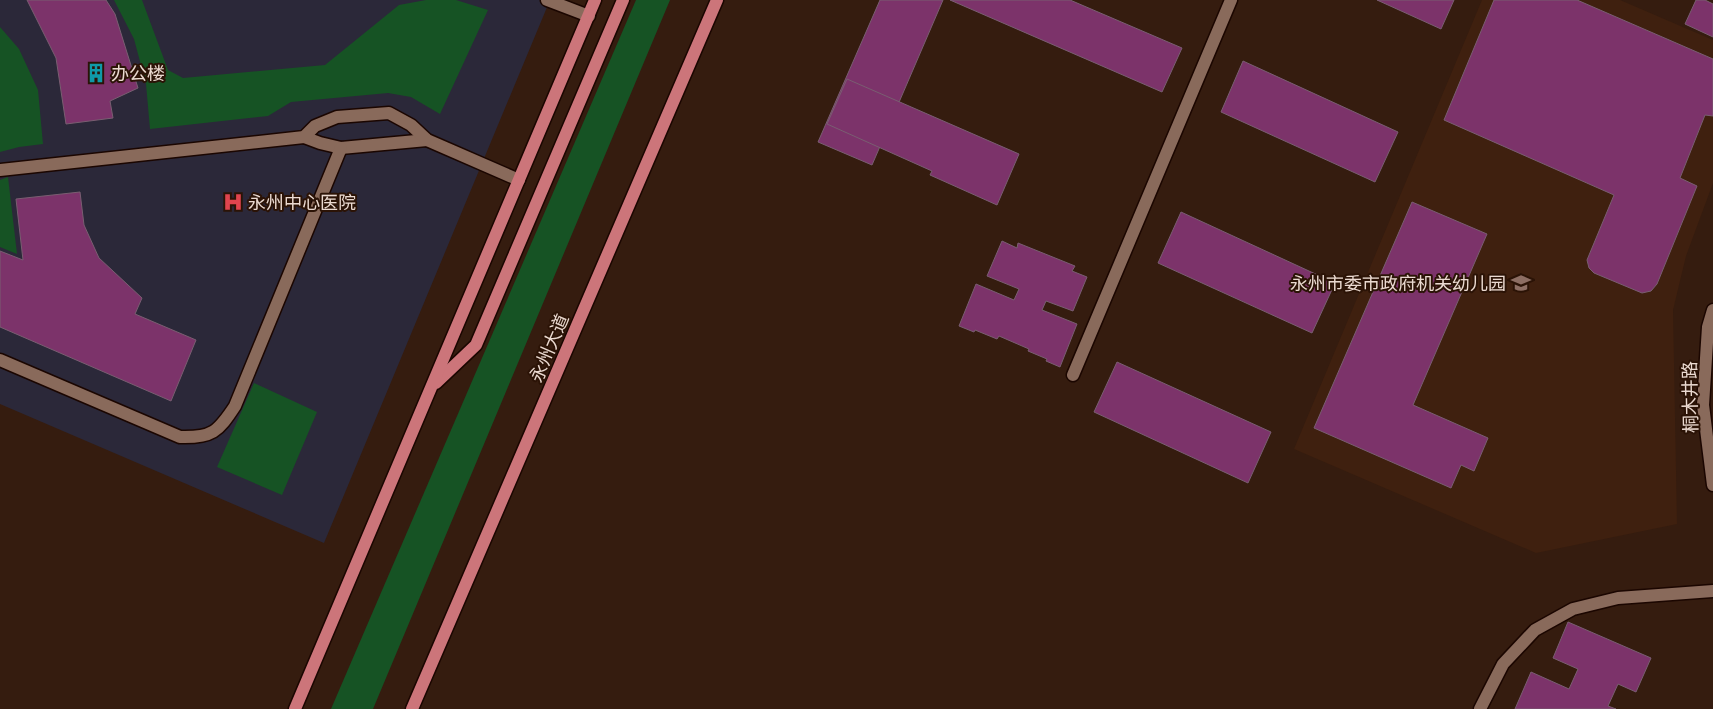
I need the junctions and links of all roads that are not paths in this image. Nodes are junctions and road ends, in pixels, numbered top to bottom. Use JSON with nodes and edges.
{"nodes":[{"id":1,"x":547,"y":0,"type":"edge"},
{"id":2,"x":595,"y":0,"type":"edge"},
{"id":3,"x":623,"y":0,"type":"edge"},
{"id":4,"x":717,"y":0,"type":"edge"},
{"id":5,"x":1230,"y":0,"type":"edge"},
{"id":6,"x":588,"y":16,"type":"junction"},
{"id":7,"x":304,"y":137,"type":"junction"},
{"id":8,"x":427,"y":140,"type":"junction"},
{"id":9,"x":341,"y":148,"type":"junction"},
{"id":10,"x":0,"y":170,"type":"edge"},
{"id":11,"x":519,"y":180,"type":"junction"},
{"id":12,"x":1713,"y":310,"type":"edge"},
{"id":13,"x":0,"y":360,"type":"edge"},
{"id":14,"x":1073,"y":375,"type":"dead end"},
{"id":15,"x":431,"y":387,"type":"junction"},
{"id":16,"x":1713,"y":485,"type":"edge"},
{"id":17,"x":1713,"y":591,"type":"edge"},
{"id":18,"x":295,"y":709,"type":"edge"},
{"id":19,"x":412,"y":709,"type":"edge"},
{"id":20,"x":1480,"y":709,"type":"edge"}],
"edges":[{"from":1,"to":6,"type":"street"},
{"from":2,"to":6,"type":"main road"},
{"from":3,"to":15,"type":"main road"},
{"from":4,"to":19,"type":"main road","name":"永州大道"},
{"from":5,"to":14,"type":"street"},
{"from":6,"to":11,"type":"main road"},
{"from":7,"to":8,"type":"street"},
{"from":7,"to":9,"type":"street"},
{"from":7,"to":10,"type":"street"},
{"from":8,"to":9,"type":"street"},
{"from":8,"to":11,"type":"street"},
{"from":9,"to":13,"type":"street"},
{"from":11,"to":15,"type":"main road"},
{"from":12,"to":16,"type":"street","name":"桐木井路"},
{"from":15,"to":18,"type":"main road"},
{"from":17,"to":20,"type":"street"}]}
